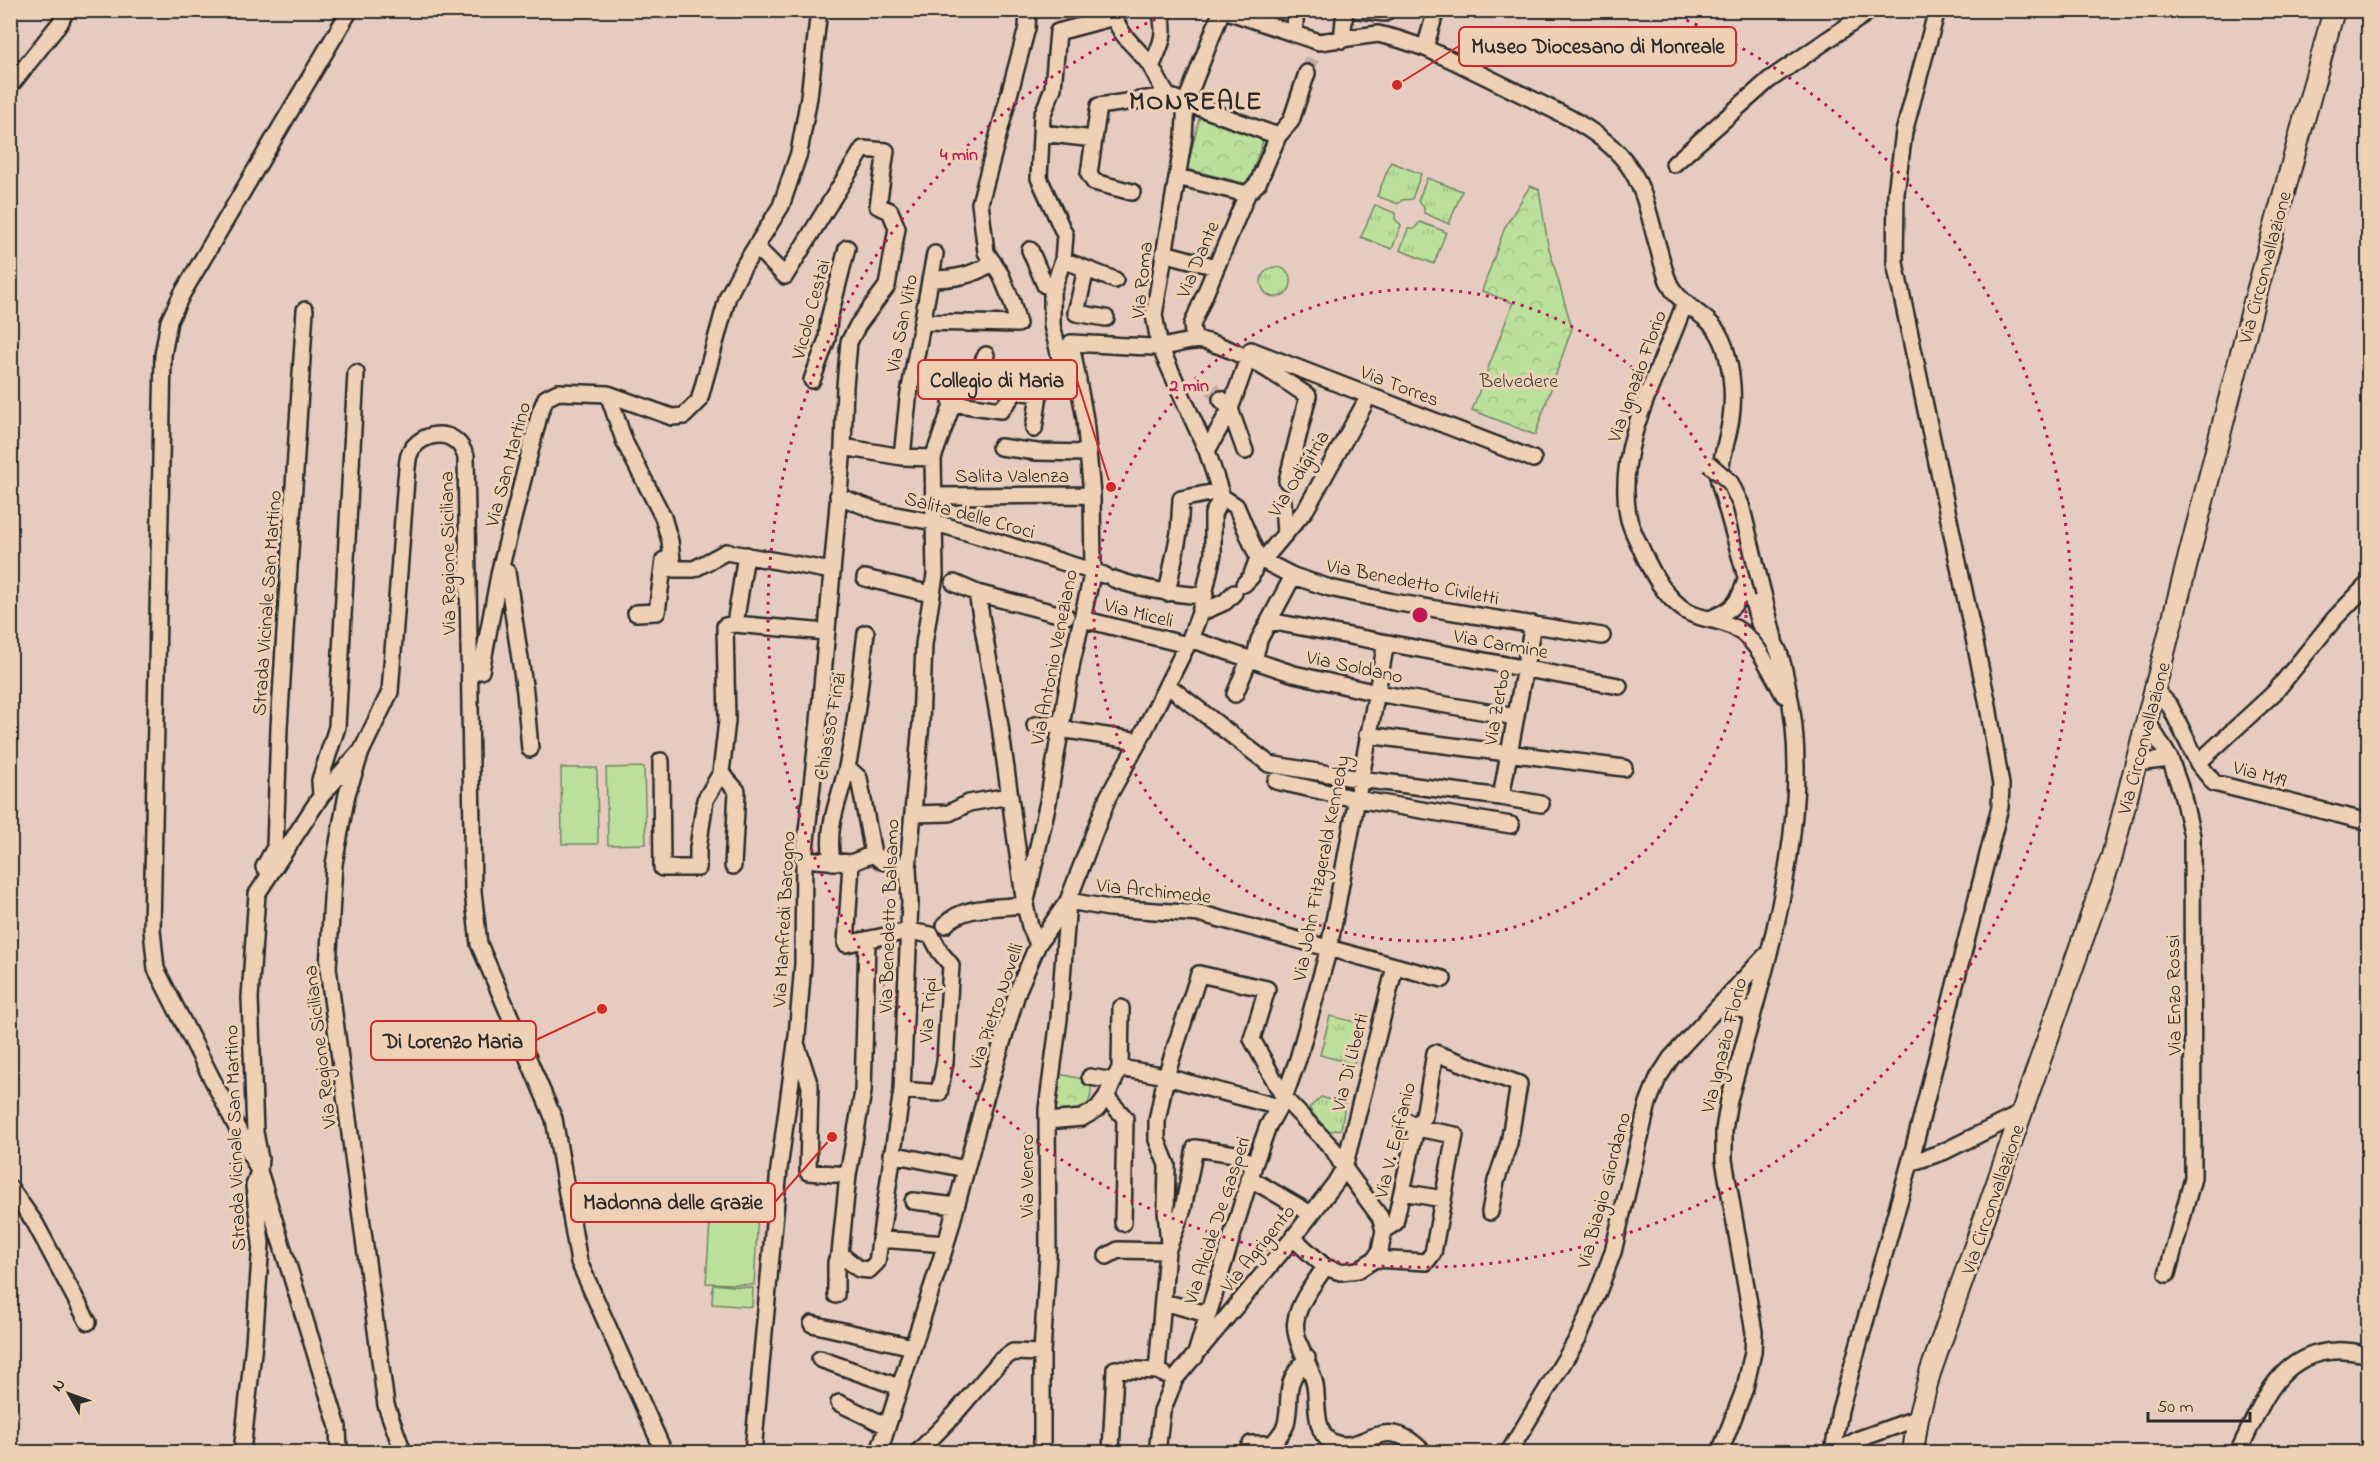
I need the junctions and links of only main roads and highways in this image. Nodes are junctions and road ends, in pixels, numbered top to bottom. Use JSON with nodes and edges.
{"nodes":[{"id":1,"x":2334,"y":10,"type":"edge"},
{"id":2,"x":1912,"y":1452,"type":"edge"}],
"edges":[{"from":1,"to":2,"type":"main road","name":"Via Circonvallazione"}]}
